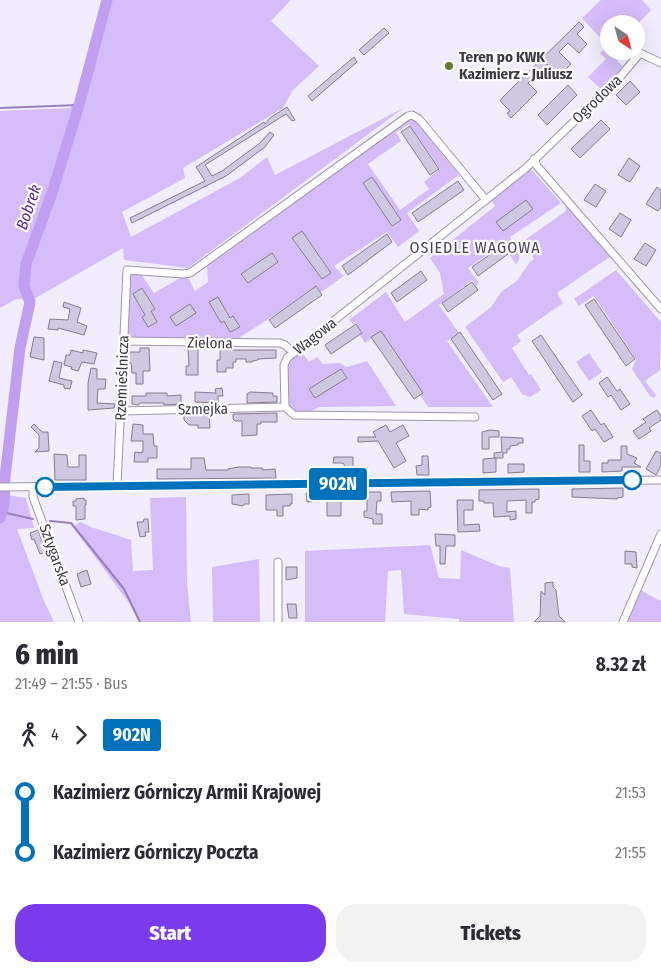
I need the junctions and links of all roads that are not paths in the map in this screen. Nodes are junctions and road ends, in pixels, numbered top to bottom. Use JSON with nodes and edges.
{"nodes":[{"id":1,"x":661,"y":63,"type":"edge"},
{"id":2,"x":534,"y":159,"type":"junction"},
{"id":3,"x":486,"y":200,"type":"junction"},
{"id":4,"x":661,"y":309,"type":"edge"},
{"id":5,"x":123,"y":341,"type":"junction"},
{"id":6,"x":294,"y":353,"type":"junction"},
{"id":7,"x":285,"y":408,"type":"junction"},
{"id":8,"x":122,"y":411,"type":"junction"},
{"id":9,"x":476,"y":417,"type":"dead end"},
{"id":10,"x":661,"y":480,"type":"edge"},
{"id":11,"x":117,"y":486,"type":"junction"},
{"id":12,"x":0,"y":487,"type":"edge"},
{"id":13,"x":33,"y":487,"type":"junction"},
{"id":14,"x":661,"y":534,"type":"edge"},
{"id":15,"x":278,"y":562,"type":"dead end"},
{"id":16,"x":79,"y":622,"type":"edge"},
{"id":17,"x":278,"y":622,"type":"edge"},
{"id":18,"x":623,"y":622,"type":"edge"}],
"edges":[{"from":1,"to":2,"type":"street","name":"Ogrodowa"},
{"from":2,"to":3,"type":"street","name":"Wagowa"},
{"from":2,"to":4,"type":"street"},
{"from":3,"to":5,"type":"street","name":"Rzemieślnicza"},
{"from":3,"to":6,"type":"street","name":"Wagowa"},
{"from":5,"to":6,"type":"street","name":"Zielona"},
{"from":5,"to":8,"type":"street","name":"Rzemieślnicza"},
{"from":6,"to":7,"type":"street","name":"Wagowa"},
{"from":7,"to":8,"type":"street","name":"Szmejka"},
{"from":7,"to":9,"type":"street"},
{"from":8,"to":11,"type":"street","name":"Rzemieślnicza"},
{"from":10,"to":11,"type":"street"},
{"from":11,"to":13,"type":"street"},
{"from":12,"to":13,"type":"street"},
{"from":13,"to":16,"type":"street","name":"Sztygarska"},
{"from":14,"to":18,"type":"street"},
{"from":15,"to":17,"type":"street"}]}
